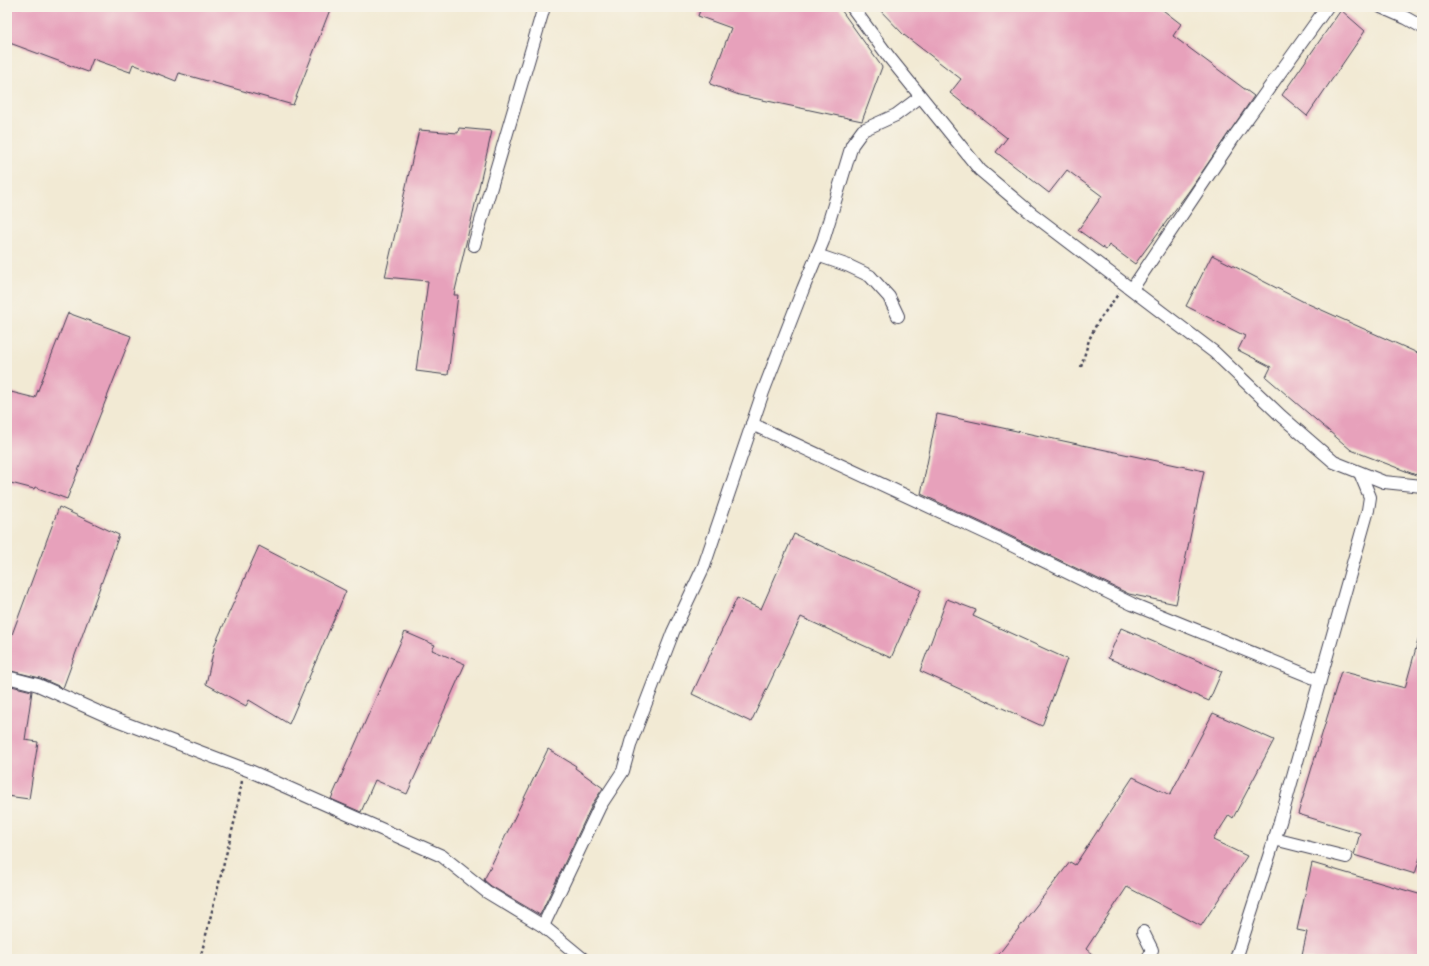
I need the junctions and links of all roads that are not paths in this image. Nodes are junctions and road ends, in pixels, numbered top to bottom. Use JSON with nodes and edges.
{"nodes":[{"id":1,"x":544,"y":7,"type":"edge"},
{"id":2,"x":852,"y":7,"type":"edge"},
{"id":3,"x":1327,"y":7,"type":"edge"},
{"id":4,"x":1381,"y":7,"type":"edge"},
{"id":5,"x":1422,"y":27,"type":"edge"},
{"id":6,"x":920,"y":97,"type":"junction"},
{"id":7,"x":474,"y":245,"type":"dead end"},
{"id":8,"x":817,"y":255,"type":"junction"},
{"id":9,"x":1128,"y":287,"type":"junction"},
{"id":10,"x":898,"y":316,"type":"dead end"},
{"id":11,"x":752,"y":424,"type":"junction"},
{"id":12,"x":1360,"y":472,"type":"junction"},
{"id":13,"x":1422,"y":486,"type":"edge"},
{"id":14,"x":7,"y":677,"type":"edge"},
{"id":15,"x":1319,"y":680,"type":"junction"},
{"id":16,"x":1274,"y":839,"type":"junction"},
{"id":17,"x":1346,"y":856,"type":"dead end"},
{"id":18,"x":543,"y":926,"type":"junction"},
{"id":19,"x":1143,"y":932,"type":"dead end"},
{"id":20,"x":583,"y":959,"type":"edge"},
{"id":21,"x":1148,"y":959,"type":"edge"},
{"id":22,"x":1236,"y":959,"type":"edge"}],
"edges":[{"from":1,"to":7,"type":"street"},
{"from":2,"to":6,"type":"street"},
{"from":3,"to":9,"type":"street"},
{"from":4,"to":5,"type":"street"},
{"from":6,"to":8,"type":"street"},
{"from":6,"to":9,"type":"street"},
{"from":8,"to":10,"type":"street"},
{"from":8,"to":11,"type":"street"},
{"from":9,"to":12,"type":"street"},
{"from":11,"to":15,"type":"street"},
{"from":11,"to":18,"type":"street"},
{"from":12,"to":13,"type":"street"},
{"from":12,"to":15,"type":"street"},
{"from":14,"to":18,"type":"street"},
{"from":15,"to":16,"type":"street"},
{"from":16,"to":17,"type":"street"},
{"from":16,"to":22,"type":"street"},
{"from":18,"to":20,"type":"street"},
{"from":19,"to":21,"type":"street"}]}
